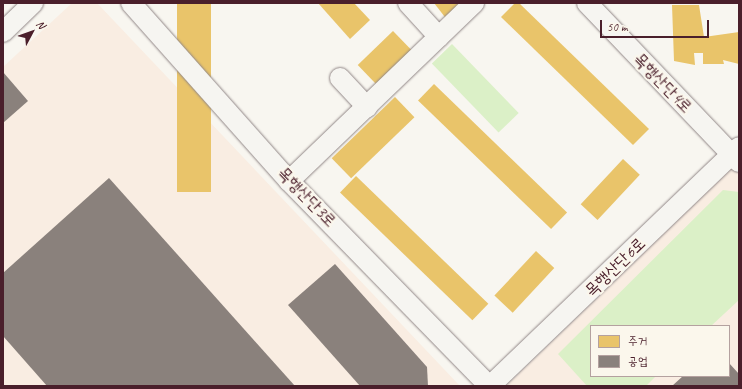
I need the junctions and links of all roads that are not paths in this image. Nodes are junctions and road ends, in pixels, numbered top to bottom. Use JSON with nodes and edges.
{"nodes":[{"id":1,"x":33,"y":3,"type":"edge"},
{"id":2,"x":131,"y":3,"type":"edge"},
{"id":3,"x":408,"y":3,"type":"edge"},
{"id":4,"x":474,"y":3,"type":"edge"},
{"id":5,"x":587,"y":3,"type":"edge"},
{"id":6,"x":3,"y":32,"type":"edge"},
{"id":7,"x":439,"y":37,"type":"junction"},
{"id":8,"x":340,"y":78,"type":"dead end"},
{"id":9,"x":367,"y":107,"type":"junction"},
{"id":10,"x":737,"y":154,"type":"edge"},
{"id":11,"x":289,"y":181,"type":"junction"},
{"id":12,"x":490,"y":386,"type":"edge"}],
"edges":[{"from":1,"to":6,"type":"street"},
{"from":2,"to":11,"type":"street","name":"목행산단3로"},
{"from":3,"to":7,"type":"street"},
{"from":4,"to":7,"type":"street"},
{"from":5,"to":10,"type":"street","name":"목행산단4로"},
{"from":7,"to":9,"type":"street"},
{"from":8,"to":9,"type":"street"},
{"from":9,"to":11,"type":"street"},
{"from":10,"to":12,"type":"street","name":"목행산단6로"},
{"from":11,"to":12,"type":"street","name":"목행산단3로"}]}
